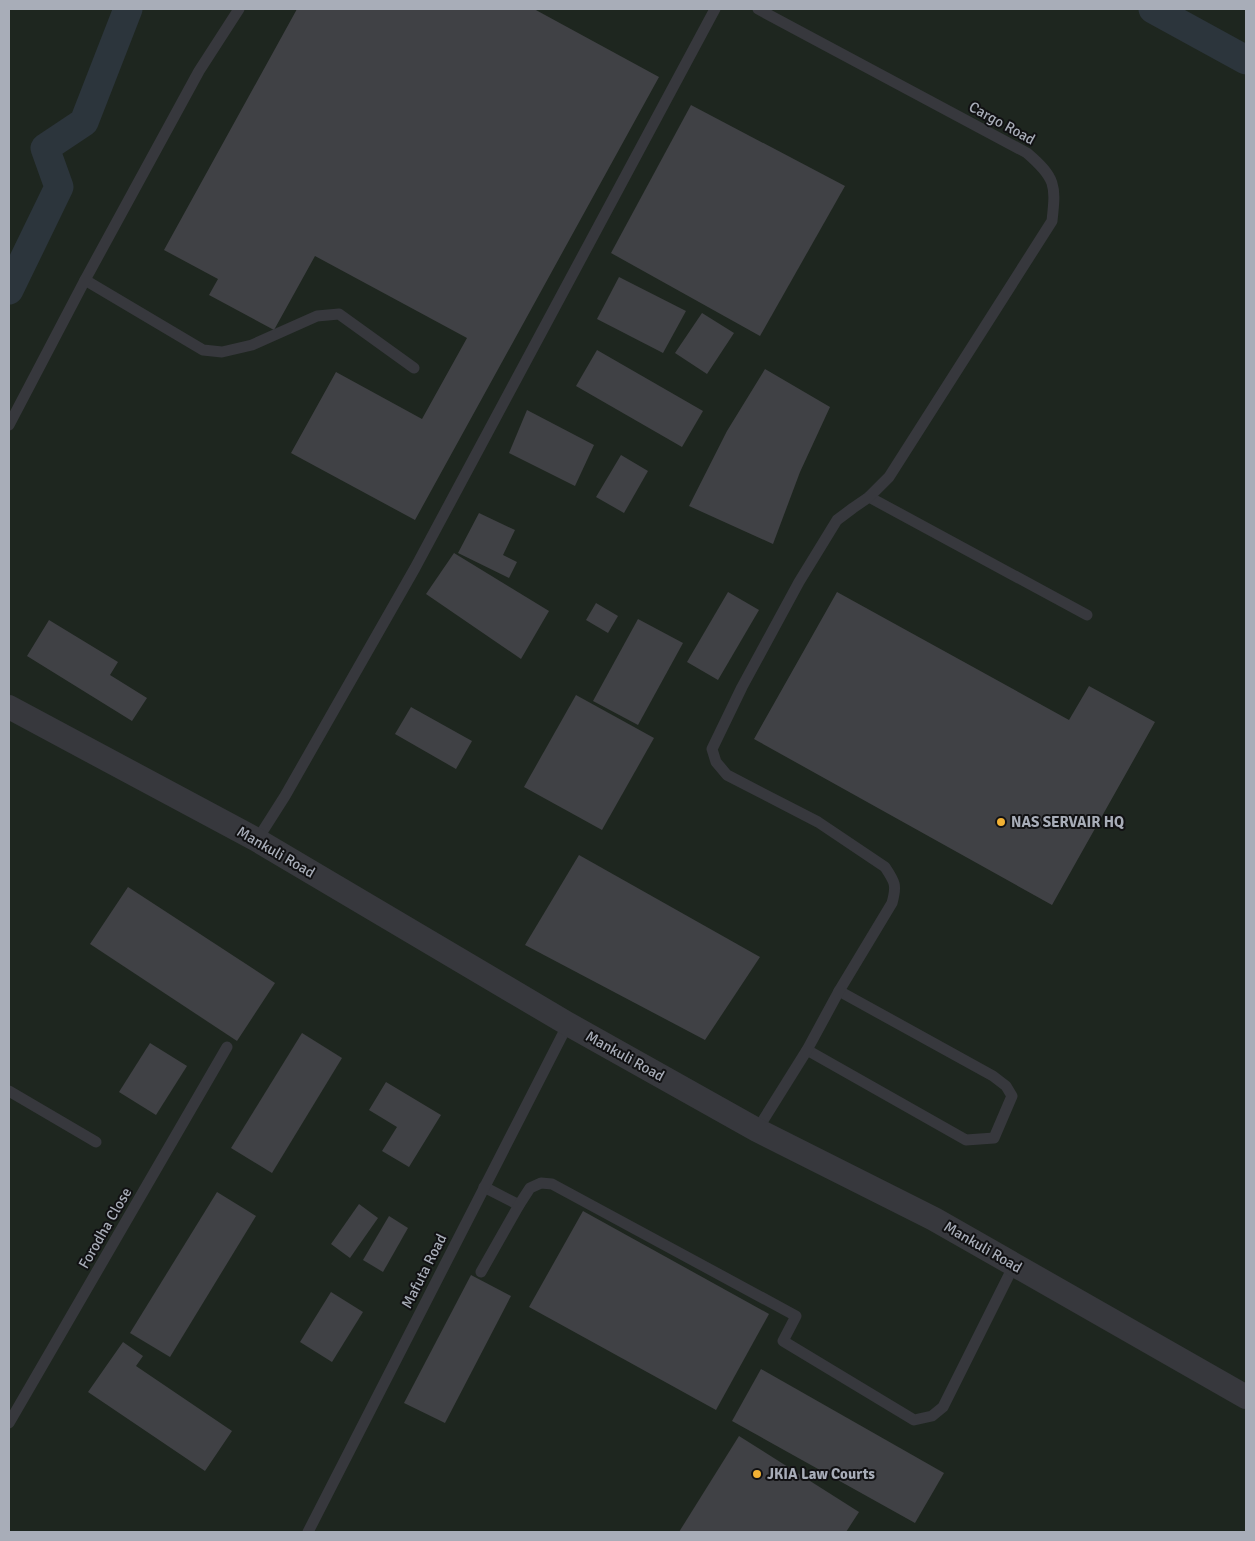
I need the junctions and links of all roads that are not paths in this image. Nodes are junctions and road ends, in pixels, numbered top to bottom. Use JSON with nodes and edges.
{"nodes":[{"id":1,"x":239,"y":9,"type":"edge"},
{"id":2,"x":715,"y":9,"type":"edge"},
{"id":3,"x":758,"y":9,"type":"edge"},
{"id":4,"x":85,"y":280,"type":"junction"},
{"id":5,"x":414,"y":368,"type":"dead end"},
{"id":6,"x":9,"y":425,"type":"edge"},
{"id":7,"x":869,"y":497,"type":"junction"},
{"id":8,"x":1087,"y":615,"type":"dead end"},
{"id":9,"x":9,"y":707,"type":"edge"},
{"id":10,"x":257,"y":840,"type":"junction"},
{"id":11,"x":839,"y":991,"type":"junction"},
{"id":12,"x":568,"y":1024,"type":"junction"},
{"id":13,"x":228,"y":1047,"type":"dead end"},
{"id":14,"x":807,"y":1050,"type":"junction"},
{"id":15,"x":9,"y":1091,"type":"edge"},
{"id":16,"x":758,"y":1130,"type":"junction"},
{"id":17,"x":96,"y":1142,"type":"dead end"},
{"id":18,"x":484,"y":1187,"type":"junction"},
{"id":19,"x":519,"y":1205,"type":"junction"},
{"id":20,"x":1014,"y":1265,"type":"junction"},
{"id":21,"x":481,"y":1272,"type":"dead end"},
{"id":22,"x":1246,"y":1397,"type":"edge"},
{"id":23,"x":9,"y":1423,"type":"edge"},
{"id":24,"x":310,"y":1529,"type":"edge"},
{"id":25,"x":322,"y":1532,"type":"edge"}],
"edges":[{"from":1,"to":4,"type":"lane"},
{"from":2,"to":10,"type":"lane"},
{"from":3,"to":7,"type":"lane","name":"Cargo Road"},
{"from":4,"to":5,"type":"lane"},
{"from":4,"to":6,"type":"lane"},
{"from":7,"to":8,"type":"lane"},
{"from":7,"to":11,"type":"lane","name":"Cargo Road"},
{"from":9,"to":10,"type":"street","name":"Mankuli Road"},
{"from":10,"to":12,"type":"street","name":"Mankuli Road"},
{"from":11,"to":14,"type":"lane"},
{"from":11,"to":14,"type":"lane"},
{"from":12,"to":16,"type":"street","name":"Mankuli Road"},
{"from":12,"to":18,"type":"lane","name":"Mafuta Road"},
{"from":13,"to":23,"type":"lane","name":"Forodha Close"},
{"from":14,"to":16,"type":"lane"},
{"from":15,"to":17,"type":"lane"},
{"from":16,"to":20,"type":"street","name":"Mankuli Road"},
{"from":18,"to":19,"type":"lane"},
{"from":18,"to":24,"type":"lane","name":"Mafuta Road"},
{"from":19,"to":20,"type":"lane"},
{"from":19,"to":21,"type":"lane"},
{"from":20,"to":22,"type":"street","name":"Mankuli Road"},
{"from":24,"to":25,"type":"lane"}]}
